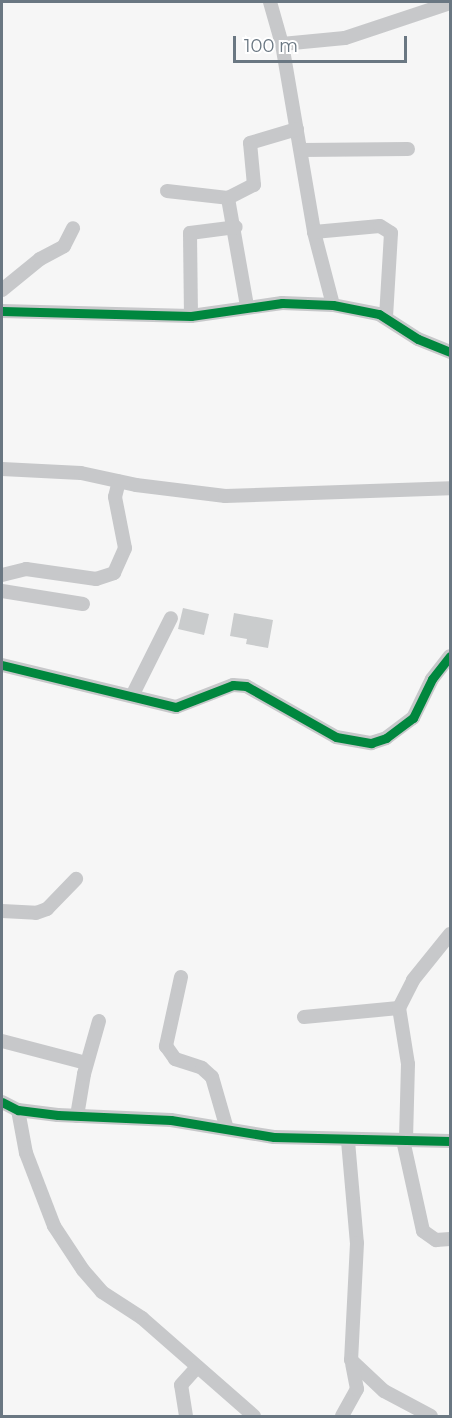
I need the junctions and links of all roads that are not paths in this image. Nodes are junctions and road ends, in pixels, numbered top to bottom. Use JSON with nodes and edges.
{"nodes":[{"id":1,"x":270,"y":2,"type":"edge"},
{"id":2,"x":450,"y":3,"type":"edge"},
{"id":3,"x":282,"y":44,"type":"junction"},
{"id":4,"x":297,"y":129,"type":"junction"},
{"id":5,"x":408,"y":149,"type":"dead end"},
{"id":6,"x":302,"y":150,"type":"junction"},
{"id":7,"x":167,"y":191,"type":"dead end"},
{"id":8,"x":228,"y":198,"type":"junction"},
{"id":9,"x":236,"y":227,"type":"junction"},
{"id":10,"x":73,"y":228,"type":"dead end"},
{"id":11,"x":314,"y":232,"type":"junction"},
{"id":12,"x":2,"y":290,"type":"edge"},
{"id":13,"x":333,"y":305,"type":"junction"},
{"id":14,"x":248,"y":306,"type":"junction"},
{"id":15,"x":2,"y":311,"type":"edge"},
{"id":16,"x":191,"y":316,"type":"junction"},
{"id":17,"x":386,"y":317,"type":"junction"},
{"id":18,"x":450,"y":352,"type":"edge"},
{"id":19,"x":2,"y":469,"type":"edge"},
{"id":20,"x":119,"y":481,"type":"junction"},
{"id":21,"x":450,"y":488,"type":"edge"},
{"id":22,"x":2,"y":575,"type":"edge"},
{"id":23,"x":2,"y":591,"type":"edge"},
{"id":24,"x":83,"y":604,"type":"dead end"},
{"id":25,"x":171,"y":618,"type":"dead end"},
{"id":26,"x":450,"y":656,"type":"edge"},
{"id":27,"x":2,"y":665,"type":"edge"},
{"id":28,"x":132,"y":696,"type":"junction"},
{"id":29,"x":76,"y":879,"type":"dead end"},
{"id":30,"x":2,"y":911,"type":"edge"},
{"id":31,"x":450,"y":934,"type":"edge"},
{"id":32,"x":181,"y":977,"type":"dead end"},
{"id":33,"x":399,"y":1008,"type":"junction"},
{"id":34,"x":304,"y":1017,"type":"dead end"},
{"id":35,"x":99,"y":1021,"type":"dead end"},
{"id":36,"x":2,"y":1041,"type":"edge"},
{"id":37,"x":86,"y":1063,"type":"junction"},
{"id":38,"x":2,"y":1102,"type":"edge"},
{"id":39,"x":18,"y":1110,"type":"junction"},
{"id":40,"x":77,"y":1116,"type":"junction"},
{"id":41,"x":227,"y":1129,"type":"junction"},
{"id":42,"x":404,"y":1140,"type":"junction"},
{"id":43,"x":348,"y":1141,"type":"junction"},
{"id":44,"x":450,"y":1141,"type":"edge"},
{"id":45,"x":450,"y":1239,"type":"edge"},
{"id":46,"x":351,"y":1360,"type":"junction"},
{"id":47,"x":196,"y":1367,"type":"junction"},
{"id":48,"x":244,"y":1414,"type":"edge"},
{"id":49,"x":186,"y":1416,"type":"edge"},
{"id":50,"x":342,"y":1416,"type":"edge"},
{"id":51,"x":431,"y":1416,"type":"edge"}],
"edges":[{"from":1,"to":3,"type":"street"},
{"from":2,"to":3,"type":"street"},
{"from":3,"to":4,"type":"street"},
{"from":4,"to":6,"type":"street"},
{"from":4,"to":8,"type":"street"},
{"from":5,"to":6,"type":"street"},
{"from":6,"to":11,"type":"street"},
{"from":7,"to":8,"type":"street"},
{"from":8,"to":9,"type":"street"},
{"from":9,"to":14,"type":"street"},
{"from":9,"to":16,"type":"street"},
{"from":10,"to":12,"type":"street"},
{"from":11,"to":13,"type":"street"},
{"from":11,"to":17,"type":"street"},
{"from":13,"to":14,"type":"street"},
{"from":13,"to":17,"type":"street"},
{"from":14,"to":16,"type":"street"},
{"from":15,"to":16,"type":"street"},
{"from":17,"to":18,"type":"street"},
{"from":19,"to":20,"type":"street"},
{"from":20,"to":21,"type":"street"},
{"from":20,"to":22,"type":"street"},
{"from":23,"to":24,"type":"street"},
{"from":25,"to":28,"type":"street"},
{"from":26,"to":28,"type":"street"},
{"from":27,"to":28,"type":"street"},
{"from":29,"to":30,"type":"street"},
{"from":31,"to":33,"type":"street"},
{"from":32,"to":41,"type":"street"},
{"from":33,"to":34,"type":"street"},
{"from":33,"to":42,"type":"street"},
{"from":35,"to":37,"type":"street"},
{"from":36,"to":37,"type":"street"},
{"from":37,"to":40,"type":"street"},
{"from":38,"to":39,"type":"street"},
{"from":39,"to":40,"type":"street"},
{"from":39,"to":47,"type":"street"},
{"from":40,"to":41,"type":"street"},
{"from":41,"to":43,"type":"street"},
{"from":42,"to":43,"type":"street"},
{"from":42,"to":44,"type":"street"},
{"from":42,"to":45,"type":"street"},
{"from":43,"to":46,"type":"street"},
{"from":46,"to":50,"type":"street"},
{"from":46,"to":51,"type":"street"},
{"from":47,"to":48,"type":"street"},
{"from":47,"to":49,"type":"street"}]}
